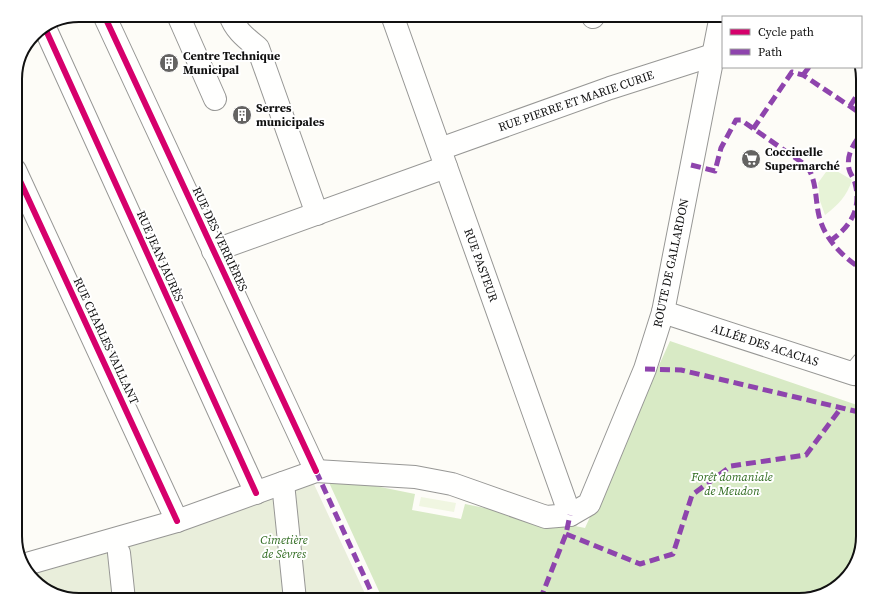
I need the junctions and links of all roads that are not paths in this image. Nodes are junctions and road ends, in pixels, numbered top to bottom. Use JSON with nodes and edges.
{"nodes":[{"id":1,"x":107,"y":22,"type":"edge"},
{"id":2,"x":181,"y":22,"type":"edge"},
{"id":3,"x":233,"y":22,"type":"edge"},
{"id":4,"x":394,"y":22,"type":"edge"},
{"id":5,"x":720,"y":22,"type":"edge"},
{"id":6,"x":47,"y":32,"type":"edge"},
{"id":7,"x":713,"y":55,"type":"junction"},
{"id":8,"x":215,"y":99,"type":"dead end"},
{"id":9,"x":443,"y":158,"type":"junction"},
{"id":10,"x":22,"y":185,"type":"edge"},
{"id":11,"x":317,"y":214,"type":"junction"},
{"id":12,"x":213,"y":251,"type":"junction"},
{"id":13,"x":663,"y":312,"type":"junction"},
{"id":14,"x":856,"y":372,"type":"edge"},
{"id":15,"x":316,"y":472,"type":"junction"},
{"id":16,"x":283,"y":483,"type":"junction"},
{"id":17,"x":256,"y":493,"type":"junction"},
{"id":18,"x":570,"y":515,"type":"junction"},
{"id":19,"x":177,"y":521,"type":"junction"},
{"id":20,"x":119,"y":553,"type":"dead end"},
{"id":21,"x":29,"y":563,"type":"edge"},
{"id":22,"x":123,"y":593,"type":"edge"},
{"id":23,"x":294,"y":593,"type":"edge"}],
"edges":[{"from":1,"to":12,"type":"street","name":"RUE DES VERRIÈRES"},
{"from":2,"to":8,"type":"street"},
{"from":3,"to":11,"type":"street"},
{"from":4,"to":9,"type":"street","name":"RUE PASTEUR"},
{"from":5,"to":7,"type":"street","name":"ROUTE DE GALLARDON"},
{"from":6,"to":17,"type":"street","name":"RUE JEAN JAURÈS"},
{"from":7,"to":9,"type":"street","name":"RUE PIERRE ET MARIE CURIE"},
{"from":7,"to":13,"type":"street","name":"ROUTE DE GALLARDON"},
{"from":9,"to":11,"type":"street","name":"RUE PIERRE ET MARIE CURIE"},
{"from":9,"to":18,"type":"street","name":"RUE PASTEUR"},
{"from":10,"to":19,"type":"street","name":"RUE CHARLES VAILLANT"},
{"from":11,"to":12,"type":"street","name":"RUE PIERRE ET MARIE CURIE"},
{"from":12,"to":15,"type":"street","name":"RUE DES VERRIÈRES"},
{"from":13,"to":14,"type":"street","name":"ALLÉE DES ACACIAS"},
{"from":13,"to":18,"type":"street","name":"ROUTE DE GALLARDON"},
{"from":15,"to":16,"type":"street"},
{"from":15,"to":18,"type":"street"},
{"from":16,"to":17,"type":"street"},
{"from":16,"to":23,"type":"street"},
{"from":17,"to":19,"type":"street"},
{"from":19,"to":21,"type":"street"},
{"from":20,"to":22,"type":"street"}]}
